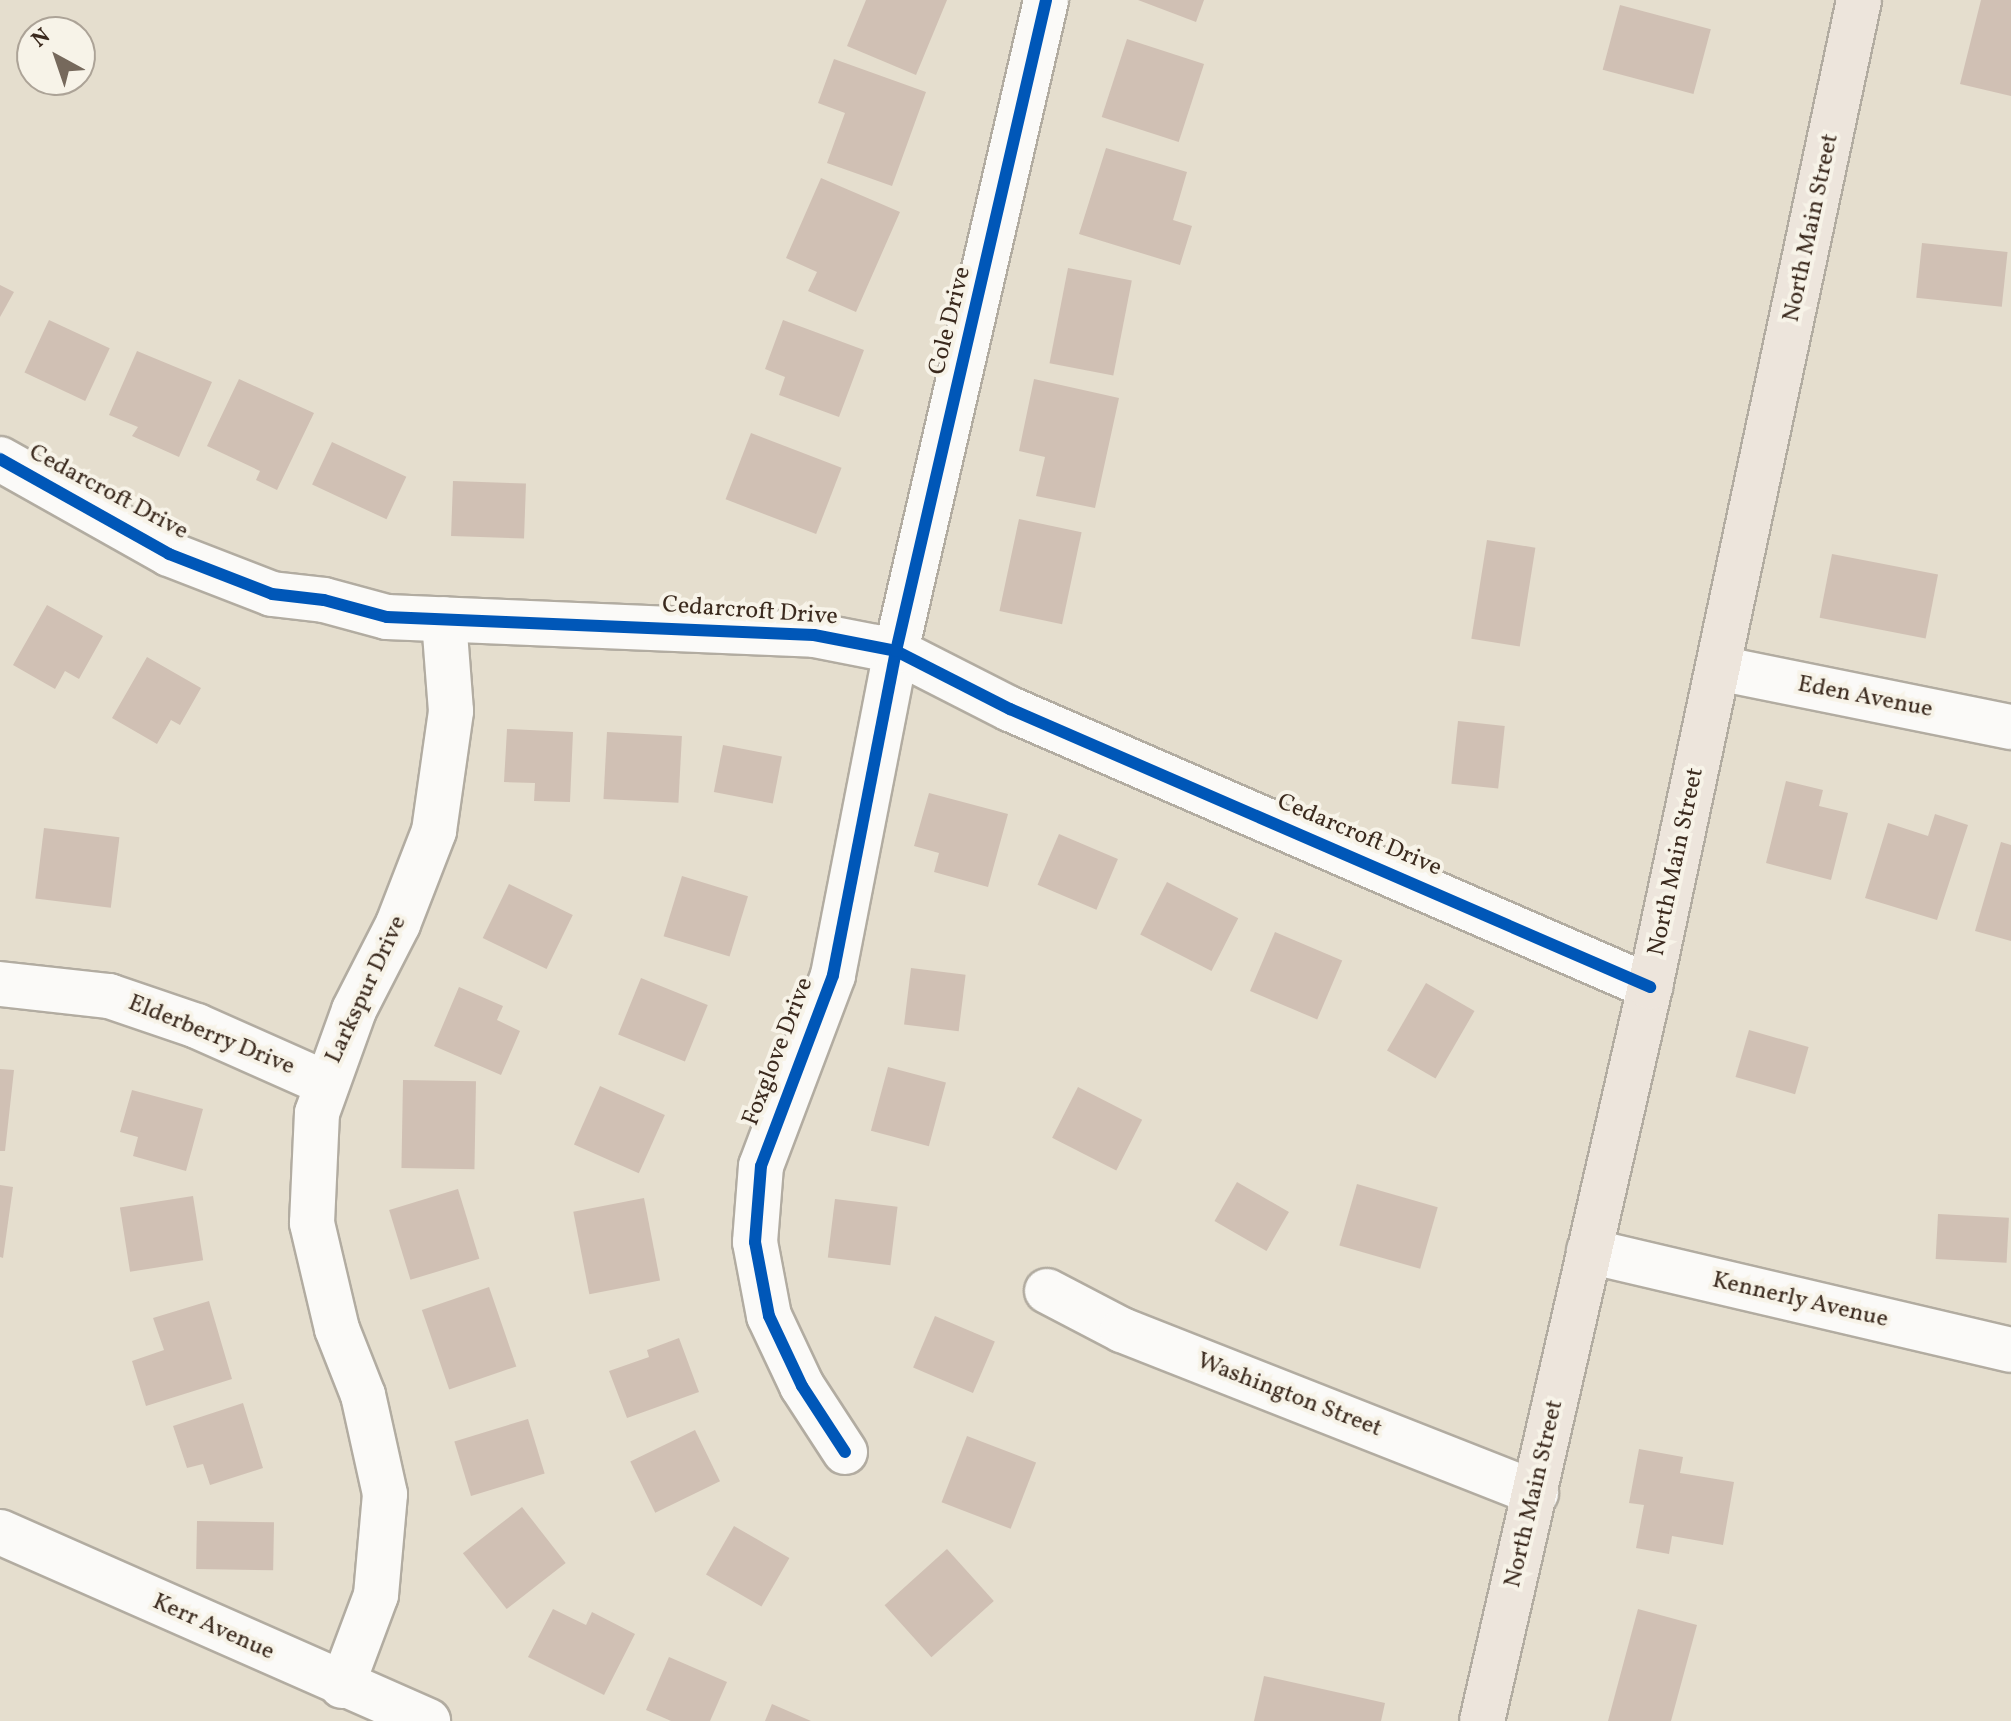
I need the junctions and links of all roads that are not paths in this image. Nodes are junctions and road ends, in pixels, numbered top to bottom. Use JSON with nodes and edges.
{"nodes":[{"id":1,"x":1046,"y":0,"type":"edge"},
{"id":2,"x":1859,"y":0,"type":"edge"},
{"id":3,"x":0,"y":459,"type":"edge"},
{"id":4,"x":444,"y":619,"type":"junction"},
{"id":5,"x":896,"y":651,"type":"junction"},
{"id":6,"x":1718,"y":668,"type":"junction"},
{"id":7,"x":2011,"y":727,"type":"edge"},
{"id":8,"x":0,"y":984,"type":"edge"},
{"id":9,"x":1650,"y":987,"type":"junction"},
{"id":10,"x":325,"y":1083,"type":"junction"},
{"id":11,"x":1589,"y":1251,"type":"junction"},
{"id":12,"x":1047,"y":1291,"type":"dead end"},
{"id":13,"x":2011,"y":1350,"type":"edge"},
{"id":14,"x":845,"y":1452,"type":"dead end"},
{"id":15,"x":1536,"y":1493,"type":"junction"},
{"id":16,"x":0,"y":1532,"type":"edge"},
{"id":17,"x":342,"y":1686,"type":"junction"},
{"id":18,"x":428,"y":1721,"type":"edge"},
{"id":19,"x":1482,"y":1721,"type":"edge"}],
"edges":[{"from":1,"to":5,"type":"street","name":"Cole Drive"},
{"from":2,"to":6,"type":"main road","name":"North Main Street"},
{"from":3,"to":4,"type":"street","name":"Cedarcroft Drive"},
{"from":4,"to":5,"type":"street","name":"Cedarcroft Drive"},
{"from":4,"to":10,"type":"street","name":"Larkspur Drive"},
{"from":5,"to":9,"type":"street","name":"Cedarcroft Drive"},
{"from":5,"to":14,"type":"street","name":"Foxglove Drive"},
{"from":6,"to":7,"type":"street","name":"Eden Avenue"},
{"from":6,"to":9,"type":"main road","name":"North Main Street"},
{"from":8,"to":10,"type":"street","name":"Elderberry Drive"},
{"from":9,"to":11,"type":"main road","name":"North Main Street"},
{"from":10,"to":17,"type":"street","name":"Larkspur Drive"},
{"from":11,"to":13,"type":"street","name":"Kennerly Avenue"},
{"from":11,"to":15,"type":"main road","name":"North Main Street"},
{"from":12,"to":15,"type":"street","name":"Washington Street"},
{"from":15,"to":19,"type":"main road","name":"North Main Street"},
{"from":16,"to":17,"type":"street","name":"Kerr Avenue"},
{"from":17,"to":18,"type":"street","name":"Kerr Avenue"}]}
